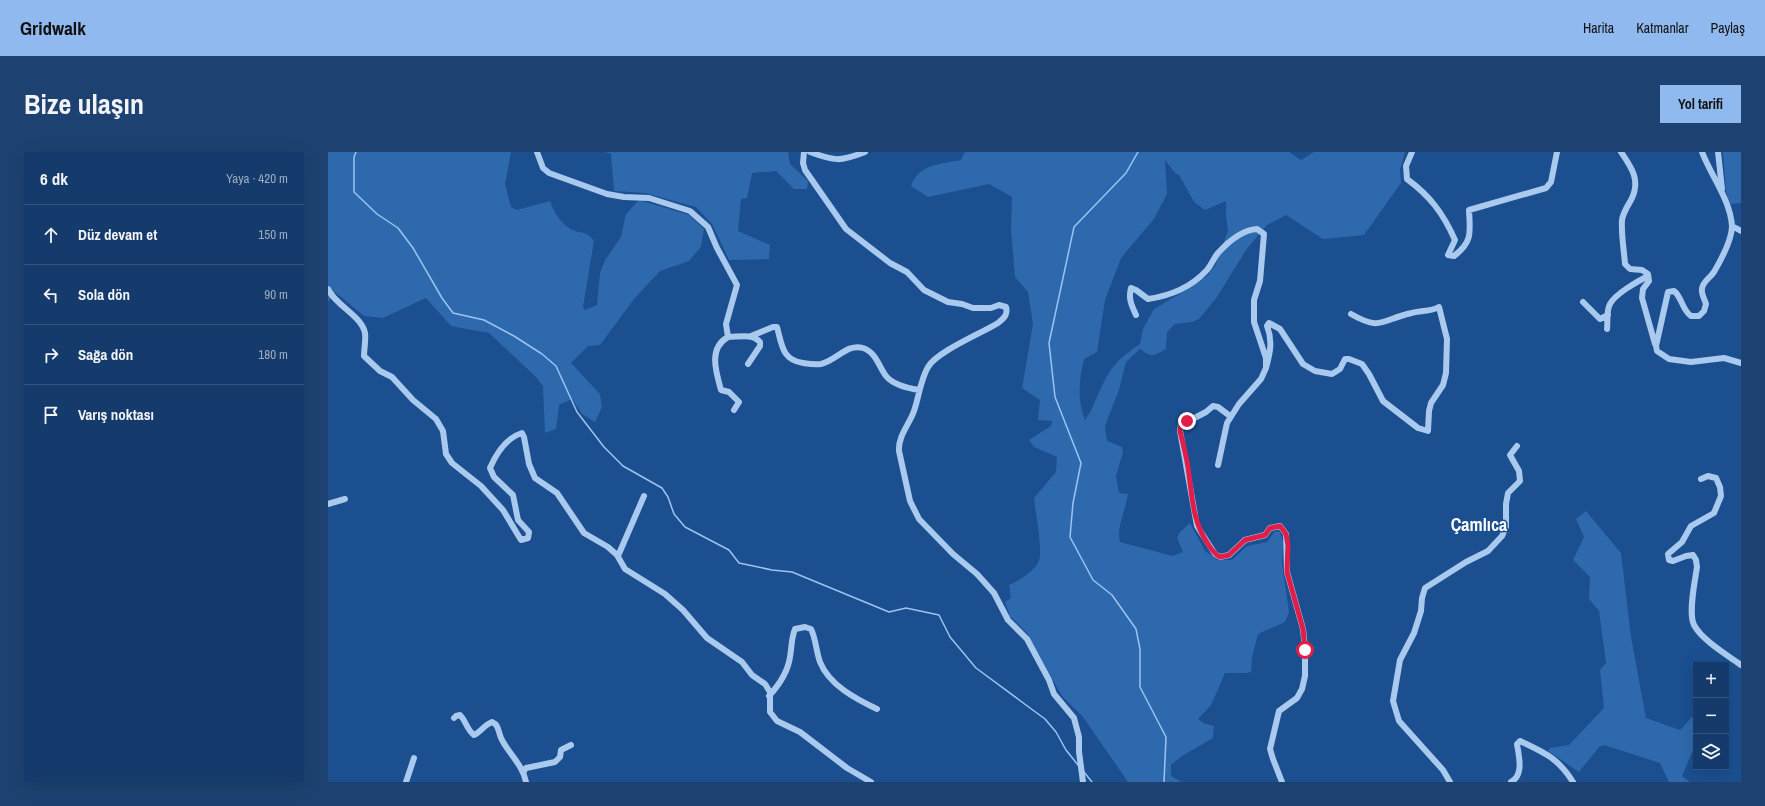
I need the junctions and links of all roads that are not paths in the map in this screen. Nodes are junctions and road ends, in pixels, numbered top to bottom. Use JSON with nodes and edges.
{"nodes":[{"id":1,"x":537,"y":152,"type":"edge"},
{"id":2,"x":804,"y":152,"type":"edge"},
{"id":3,"x":810,"y":152,"type":"edge"},
{"id":4,"x":865,"y":152,"type":"edge"},
{"id":5,"x":1412,"y":152,"type":"edge"},
{"id":6,"x":1557,"y":152,"type":"edge"},
{"id":7,"x":1621,"y":152,"type":"edge"},
{"id":8,"x":1702,"y":152,"type":"edge"},
{"id":9,"x":1718,"y":152,"type":"edge"},
{"id":10,"x":1723,"y":196,"type":"junction"},
{"id":11,"x":1732,"y":226,"type":"junction"},
{"id":12,"x":1741,"y":230,"type":"edge"},
{"id":13,"x":1648,"y":276,"type":"junction"},
{"id":14,"x":328,"y":289,"type":"edge"},
{"id":15,"x":1583,"y":302,"type":"dead end"},
{"id":16,"x":1351,"y":314,"type":"dead end"},
{"id":17,"x":1608,"y":314,"type":"junction"},
{"id":18,"x":1136,"y":315,"type":"dead end"},
{"id":19,"x":1607,"y":329,"type":"dead end"},
{"id":20,"x":751,"y":336,"type":"junction"},
{"id":21,"x":728,"y":337,"type":"junction"},
{"id":22,"x":1656,"y":346,"type":"junction"},
{"id":23,"x":1741,"y":363,"type":"edge"},
{"id":24,"x":748,"y":364,"type":"dead end"},
{"id":25,"x":1266,"y":368,"type":"junction"},
{"id":26,"x":919,"y":390,"type":"junction"},
{"id":27,"x":734,"y":410,"type":"dead end"},
{"id":28,"x":1230,"y":416,"type":"junction"},
{"id":29,"x":1516,"y":446,"type":"dead end"},
{"id":30,"x":1218,"y":465,"type":"dead end"},
{"id":31,"x":1701,"y":479,"type":"dead end"},
{"id":32,"x":644,"y":496,"type":"dead end"},
{"id":33,"x":345,"y":498,"type":"dead end"},
{"id":34,"x":328,"y":504,"type":"edge"},
{"id":35,"x":618,"y":556,"type":"junction"},
{"id":36,"x":1741,"y":665,"type":"edge"},
{"id":37,"x":769,"y":696,"type":"junction"},
{"id":38,"x":877,"y":709,"type":"dead end"},
{"id":39,"x":454,"y":718,"type":"dead end"},
{"id":40,"x":571,"y":745,"type":"dead end"},
{"id":41,"x":414,"y":758,"type":"dead end"},
{"id":42,"x":524,"y":771,"type":"junction"},
{"id":43,"x":406,"y":782,"type":"edge"},
{"id":44,"x":526,"y":782,"type":"edge"},
{"id":45,"x":871,"y":782,"type":"edge"},
{"id":46,"x":1083,"y":782,"type":"edge"},
{"id":47,"x":1282,"y":782,"type":"edge"},
{"id":48,"x":1450,"y":782,"type":"edge"},
{"id":49,"x":1511,"y":782,"type":"edge"},
{"id":50,"x":1572,"y":782,"type":"edge"}],
"edges":[{"from":1,"to":21,"type":"street"},
{"from":2,"to":26,"type":"street"},
{"from":3,"to":4,"type":"street"},
{"from":5,"to":6,"type":"street"},
{"from":7,"to":13,"type":"street"},
{"from":8,"to":10,"type":"street"},
{"from":9,"to":10,"type":"street"},
{"from":10,"to":11,"type":"street"},
{"from":11,"to":12,"type":"street"},
{"from":11,"to":22,"type":"street"},
{"from":13,"to":17,"type":"street"},
{"from":13,"to":22,"type":"street"},
{"from":14,"to":35,"type":"street"},
{"from":15,"to":17,"type":"street"},
{"from":16,"to":25,"type":"street"},
{"from":17,"to":19,"type":"street"},
{"from":18,"to":25,"type":"street"},
{"from":20,"to":21,"type":"street"},
{"from":20,"to":24,"type":"street"},
{"from":20,"to":26,"type":"street"},
{"from":21,"to":27,"type":"street"},
{"from":22,"to":23,"type":"street"},
{"from":25,"to":28,"type":"street"},
{"from":26,"to":46,"type":"street"},
{"from":28,"to":30,"type":"street"},
{"from":28,"to":47,"type":"street"},
{"from":29,"to":48,"type":"street"},
{"from":31,"to":36,"type":"street"},
{"from":32,"to":35,"type":"street"},
{"from":33,"to":34,"type":"street"},
{"from":35,"to":37,"type":"street"},
{"from":37,"to":38,"type":"street"},
{"from":37,"to":45,"type":"street"},
{"from":39,"to":42,"type":"street"},
{"from":40,"to":42,"type":"street"},
{"from":41,"to":43,"type":"street"},
{"from":42,"to":44,"type":"street"},
{"from":49,"to":50,"type":"street"}]}
